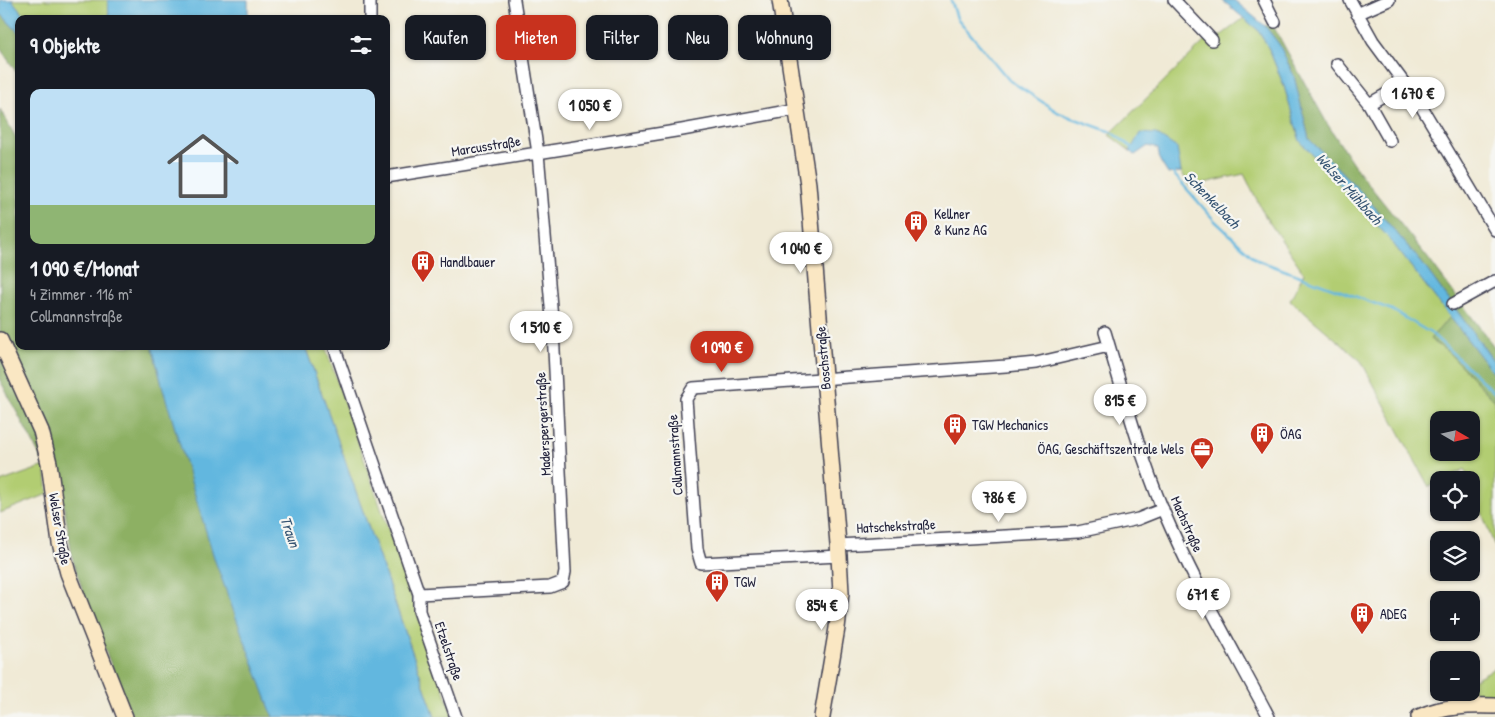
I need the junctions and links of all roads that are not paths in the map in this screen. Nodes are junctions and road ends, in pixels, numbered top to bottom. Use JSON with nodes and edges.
{"nodes":[{"id":1,"x":370,"y":0,"type":"edge"},
{"id":2,"x":514,"y":0,"type":"edge"},
{"id":3,"x":780,"y":0,"type":"edge"},
{"id":4,"x":1174,"y":0,"type":"edge"},
{"id":5,"x":1264,"y":0,"type":"edge"},
{"id":6,"x":1350,"y":0,"type":"edge"},
{"id":7,"x":1389,"y":0,"type":"edge"},
{"id":8,"x":1357,"y":14,"type":"junction"},
{"id":9,"x":370,"y":15,"type":"edge"},
{"id":10,"x":1275,"y":22,"type":"dead end"},
{"id":11,"x":1212,"y":40,"type":"dead end"},
{"id":12,"x":1338,"y":64,"type":"dead end"},
{"id":13,"x":1404,"y":84,"type":"junction"},
{"id":14,"x":1369,"y":104,"type":"junction"},
{"id":15,"x":798,"y":109,"type":"junction"},
{"id":16,"x":1390,"y":141,"type":"dead end"},
{"id":17,"x":538,"y":152,"type":"junction"},
{"id":18,"x":390,"y":174,"type":"edge"},
{"id":19,"x":1495,"y":230,"type":"edge"},
{"id":20,"x":1495,"y":281,"type":"edge"},
{"id":21,"x":1453,"y":304,"type":"dead end"},
{"id":22,"x":1105,"y":332,"type":"dead end"},
{"id":23,"x":0,"y":340,"type":"edge"},
{"id":24,"x":1109,"y":346,"type":"junction"},
{"id":25,"x":335,"y":350,"type":"edge"},
{"id":26,"x":825,"y":379,"type":"junction"},
{"id":27,"x":1163,"y":509,"type":"junction"},
{"id":28,"x":838,"y":550,"type":"junction"},
{"id":29,"x":419,"y":594,"type":"junction"},
{"id":30,"x":1495,"y":706,"type":"edge"},
{"id":31,"x":125,"y":717,"type":"edge"},
{"id":32,"x":456,"y":717,"type":"edge"},
{"id":33,"x":822,"y":717,"type":"edge"},
{"id":34,"x":1269,"y":717,"type":"edge"},
{"id":35,"x":1419,"y":717,"type":"edge"}],
"edges":[{"from":1,"to":9,"type":"street"},
{"from":2,"to":17,"type":"street","name":"Maderspergerstraße"},
{"from":3,"to":15,"type":"main road","name":"Boschstraße"},
{"from":4,"to":11,"type":"street"},
{"from":5,"to":10,"type":"street"},
{"from":6,"to":8,"type":"street"},
{"from":7,"to":8,"type":"street"},
{"from":8,"to":13,"type":"street"},
{"from":12,"to":14,"type":"street"},
{"from":13,"to":14,"type":"street"},
{"from":13,"to":19,"type":"street"},
{"from":14,"to":16,"type":"street"},
{"from":15,"to":17,"type":"street","name":"Marcusstraße"},
{"from":15,"to":26,"type":"main road","name":"Boschstraße"},
{"from":17,"to":18,"type":"street","name":"Marcusstraße"},
{"from":17,"to":29,"type":"street","name":"Maderspergerstraße"},
{"from":20,"to":21,"type":"street"},
{"from":22,"to":24,"type":"street","name":"Machstraße"},
{"from":23,"to":31,"type":"main road","name":"Welser Straße"},
{"from":24,"to":26,"type":"street","name":"Collmannstraße"},
{"from":24,"to":27,"type":"street","name":"Machstraße"},
{"from":25,"to":29,"type":"street"},
{"from":26,"to":28,"type":"main road","name":"Boschstraße"},
{"from":26,"to":28,"type":"street","name":"Collmannstraße"},
{"from":27,"to":28,"type":"street","name":"Hatschekstraße"},
{"from":27,"to":34,"type":"street","name":"Machstraße"},
{"from":28,"to":33,"type":"main road","name":"Boschstraße"},
{"from":29,"to":32,"type":"street","name":"Etzelstraße"},
{"from":30,"to":35,"type":"main road"}]}
